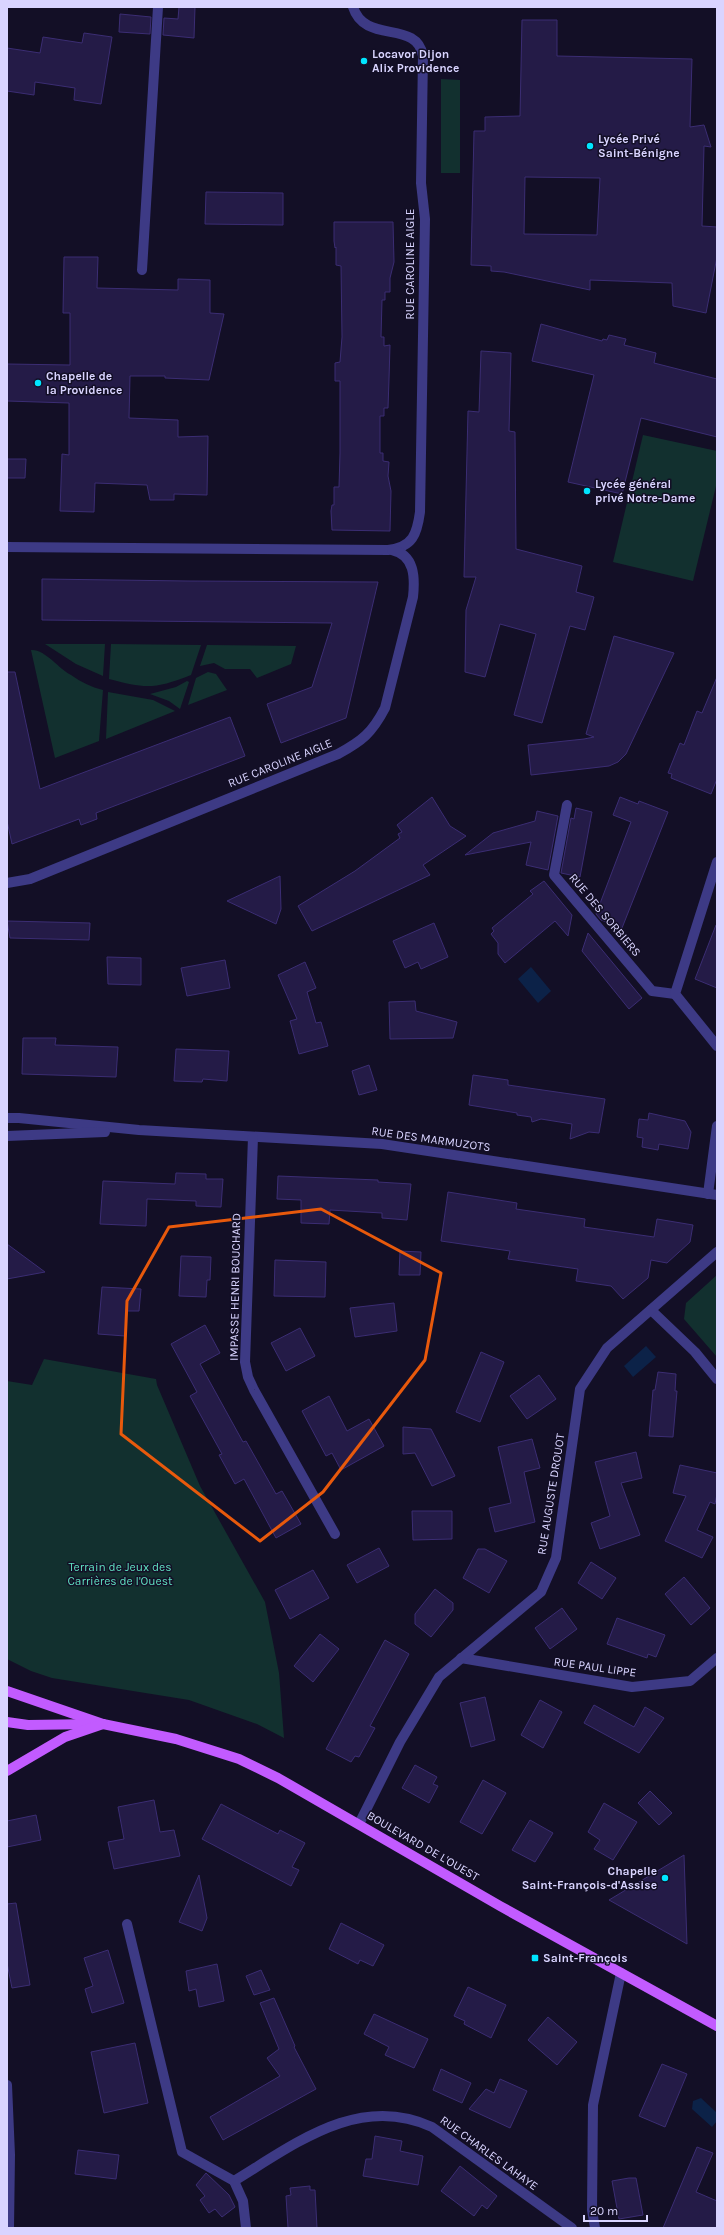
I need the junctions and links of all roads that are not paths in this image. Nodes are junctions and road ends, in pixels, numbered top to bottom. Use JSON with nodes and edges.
{"nodes":[{"id":1,"x":158,"y":7,"type":"edge"},
{"id":2,"x":353,"y":7,"type":"edge"},
{"id":3,"x":142,"y":270,"type":"dead end"},
{"id":4,"x":7,"y":547,"type":"edge"},
{"id":5,"x":391,"y":550,"type":"junction"},
{"id":6,"x":567,"y":805,"type":"dead end"},
{"id":7,"x":717,"y":862,"type":"edge"},
{"id":8,"x":7,"y":883,"type":"edge"},
{"id":9,"x":675,"y":994,"type":"junction"},
{"id":10,"x":717,"y":1046,"type":"edge"},
{"id":11,"x":7,"y":1118,"type":"edge"},
{"id":12,"x":717,"y":1126,"type":"edge"},
{"id":13,"x":139,"y":1130,"type":"junction"},
{"id":14,"x":7,"y":1136,"type":"edge"},
{"id":15,"x":253,"y":1137,"type":"junction"},
{"id":16,"x":712,"y":1195,"type":"edge"},
{"id":17,"x":717,"y":1252,"type":"edge"},
{"id":18,"x":651,"y":1310,"type":"junction"},
{"id":19,"x":717,"y":1379,"type":"edge"},
{"id":20,"x":335,"y":1534,"type":"dead end"},
{"id":21,"x":461,"y":1658,"type":"junction"},
{"id":22,"x":717,"y":1658,"type":"edge"},
{"id":23,"x":7,"y":1691,"type":"edge"},
{"id":24,"x":7,"y":1722,"type":"edge"},
{"id":25,"x":102,"y":1724,"type":"junction"},
{"id":26,"x":7,"y":1771,"type":"edge"},
{"id":27,"x":359,"y":1824,"type":"junction"},
{"id":28,"x":127,"y":1924,"type":"dead end"},
{"id":29,"x":621,"y":1973,"type":"junction"},
{"id":30,"x":717,"y":2026,"type":"edge"},
{"id":31,"x":7,"y":2086,"type":"edge"},
{"id":32,"x":234,"y":2181,"type":"junction"},
{"id":33,"x":9,"y":2228,"type":"edge"},
{"id":34,"x":246,"y":2228,"type":"edge"},
{"id":35,"x":572,"y":2228,"type":"edge"},
{"id":36,"x":595,"y":2228,"type":"edge"}],
"edges":[{"from":1,"to":3,"type":"street"},
{"from":2,"to":5,"type":"street","name":"RUE CAROLINE AIGLE"},
{"from":4,"to":5,"type":"street","name":"RUE CAROLINE AIGLE"},
{"from":5,"to":8,"type":"street","name":"RUE CAROLINE AIGLE"},
{"from":6,"to":9,"type":"street","name":"RUE DES SORBIERS"},
{"from":7,"to":9,"type":"street"},
{"from":9,"to":10,"type":"street"},
{"from":11,"to":13,"type":"street","name":"RUE DES MARMUZOTS"},
{"from":12,"to":16,"type":"street"},
{"from":13,"to":14,"type":"street","name":"RUE DES MARMUZOTS"},
{"from":13,"to":15,"type":"street","name":"RUE DES MARMUZOTS"},
{"from":15,"to":16,"type":"street","name":"RUE DES MARMUZOTS"},
{"from":15,"to":20,"type":"street","name":"IMPASSE HENRI BOUCHARD"},
{"from":17,"to":18,"type":"street","name":"RUE AUGUSTE DROUOT"},
{"from":18,"to":19,"type":"street"},
{"from":18,"to":21,"type":"street","name":"RUE AUGUSTE DROUOT"},
{"from":21,"to":22,"type":"street","name":"RUE PAUL LIPPE"},
{"from":21,"to":27,"type":"street","name":"RUE AUGUSTE DROUOT"},
{"from":23,"to":25,"type":"main road","name":"BOULEVARD DE L'OUEST"},
{"from":24,"to":25,"type":"main road","name":"BOULEVARD DE L'OUEST"},
{"from":25,"to":26,"type":"main road"},
{"from":25,"to":27,"type":"main road","name":"BOULEVARD DE L'OUEST"},
{"from":27,"to":29,"type":"main road","name":"BOULEVARD DE L'OUEST"},
{"from":28,"to":32,"type":"street"},
{"from":29,"to":30,"type":"main road","name":"BOULEVARD DE L'OUEST"},
{"from":29,"to":36,"type":"street"},
{"from":31,"to":33,"type":"street"},
{"from":32,"to":34,"type":"street"},
{"from":32,"to":35,"type":"street","name":"RUE CHARLES LAHAYE"}]}
